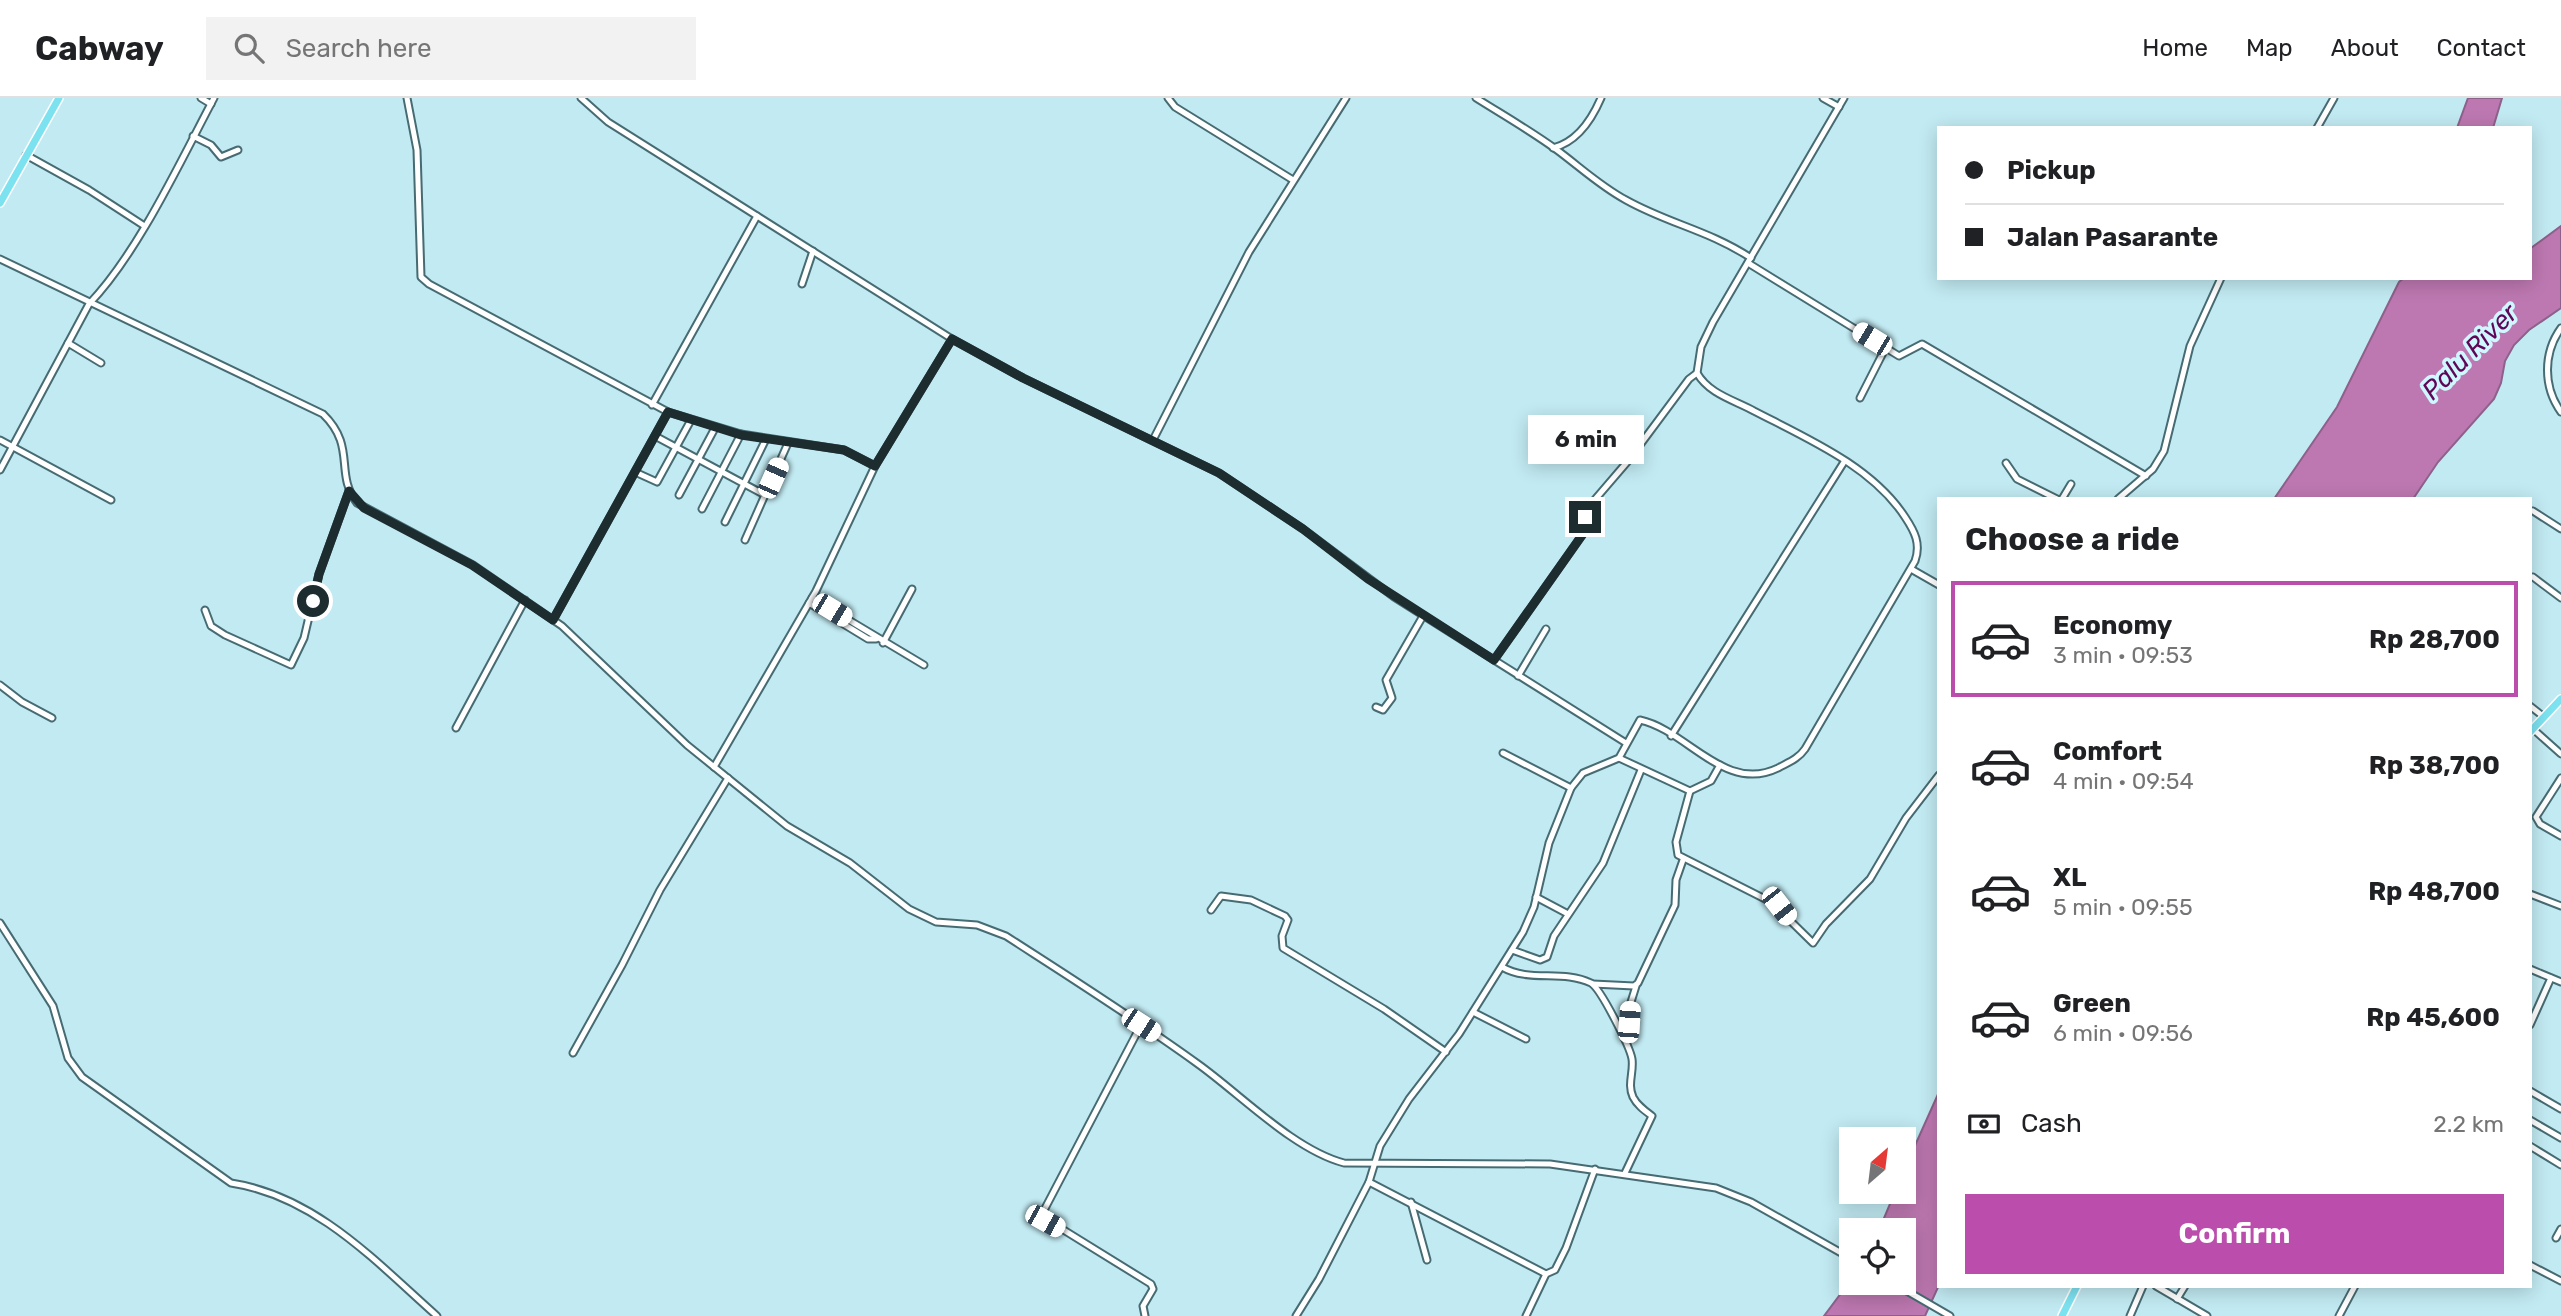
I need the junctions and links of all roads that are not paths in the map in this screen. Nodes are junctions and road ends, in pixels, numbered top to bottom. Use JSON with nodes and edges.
{"nodes":[{"id":1,"x":60,"y":98,"type":"edge"},
{"id":2,"x":201,"y":98,"type":"edge"},
{"id":3,"x":407,"y":98,"type":"edge"},
{"id":4,"x":581,"y":98,"type":"edge"},
{"id":5,"x":1168,"y":98,"type":"edge"},
{"id":6,"x":1346,"y":98,"type":"edge"},
{"id":7,"x":1476,"y":98,"type":"edge"},
{"id":8,"x":1601,"y":98,"type":"edge"},
{"id":9,"x":1823,"y":98,"type":"edge"},
{"id":10,"x":1844,"y":98,"type":"edge"},
{"id":11,"x":2334,"y":98,"type":"edge"},
{"id":12,"x":213,"y":101,"type":"edge"},
{"id":13,"x":1839,"y":107,"type":"junction"},
{"id":14,"x":2318,"y":126,"type":"edge"},
{"id":15,"x":193,"y":136,"type":"junction"},
{"id":16,"x":1553,"y":148,"type":"junction"},
{"id":17,"x":238,"y":150,"type":"dead end"},
{"id":18,"x":26,"y":155,"type":"junction"},
{"id":19,"x":1293,"y":180,"type":"junction"},
{"id":20,"x":0,"y":201,"type":"edge"},
{"id":21,"x":757,"y":216,"type":"junction"},
{"id":22,"x":143,"y":225,"type":"junction"},
{"id":23,"x":813,"y":251,"type":"junction"},
{"id":24,"x":0,"y":259,"type":"edge"},
{"id":25,"x":1750,"y":260,"type":"junction"},
{"id":26,"x":2220,"y":280,"type":"edge"},
{"id":27,"x":802,"y":284,"type":"dead end"},
{"id":28,"x":89,"y":304,"type":"junction"},
{"id":29,"x":2561,"y":328,"type":"edge"},
{"id":30,"x":952,"y":339,"type":"junction"},
{"id":31,"x":68,"y":343,"type":"junction"},
{"id":32,"x":1886,"y":347,"type":"junction"},
{"id":33,"x":101,"y":363,"type":"dead end"},
{"id":34,"x":1697,"y":373,"type":"junction"},
{"id":35,"x":1860,"y":397,"type":"dead end"},
{"id":36,"x":652,"y":405,"type":"junction"},
{"id":37,"x":668,"y":412,"type":"junction"},
{"id":38,"x":2561,"y":412,"type":"edge"},
{"id":39,"x":691,"y":420,"type":"junction"},
{"id":40,"x":715,"y":428,"type":"junction"},
{"id":41,"x":741,"y":435,"type":"junction"},
{"id":42,"x":654,"y":436,"type":"junction"},
{"id":43,"x":766,"y":439,"type":"junction"},
{"id":44,"x":0,"y":440,"type":"edge"},
{"id":45,"x":1153,"y":440,"type":"junction"},
{"id":46,"x":788,"y":443,"type":"junction"},
{"id":47,"x":14,"y":446,"type":"junction"},
{"id":48,"x":676,"y":447,"type":"junction"},
{"id":49,"x":698,"y":459,"type":"junction"},
{"id":50,"x":1844,"y":462,"type":"junction"},
{"id":51,"x":2006,"y":463,"type":"dead end"},
{"id":52,"x":875,"y":466,"type":"junction"},
{"id":53,"x":0,"y":470,"type":"edge"},
{"id":54,"x":635,"y":472,"type":"junction"},
{"id":55,"x":722,"y":472,"type":"junction"},
{"id":56,"x":2146,"y":476,"type":"junction"},
{"id":57,"x":744,"y":484,"type":"junction"},
{"id":58,"x":2071,"y":484,"type":"dead end"},
{"id":59,"x":349,"y":491,"type":"junction"},
{"id":60,"x":679,"y":495,"type":"dead end"},
{"id":61,"x":765,"y":495,"type":"junction"},
{"id":62,"x":2056,"y":497,"type":"edge"},
{"id":63,"x":2061,"y":497,"type":"edge"},
{"id":64,"x":2120,"y":497,"type":"edge"},
{"id":65,"x":111,"y":500,"type":"dead end"},
{"id":66,"x":702,"y":509,"type":"dead end"},
{"id":67,"x":2533,"y":511,"type":"dead end"},
{"id":68,"x":724,"y":522,"type":"dead end"},
{"id":69,"x":2561,"y":529,"type":"edge"},
{"id":70,"x":745,"y":540,"type":"dead end"},
{"id":71,"x":1911,"y":569,"type":"junction"},
{"id":72,"x":2533,"y":577,"type":"dead end"},
{"id":73,"x":1937,"y":584,"type":"edge"},
{"id":74,"x":912,"y":589,"type":"dead end"},
{"id":75,"x":2561,"y":598,"type":"edge"},
{"id":76,"x":525,"y":600,"type":"junction"},
{"id":77,"x":810,"y":600,"type":"junction"},
{"id":78,"x":205,"y":611,"type":"dead end"},
{"id":79,"x":1423,"y":616,"type":"junction"},
{"id":80,"x":553,"y":620,"type":"junction"},
{"id":81,"x":1546,"y":629,"type":"dead end"},
{"id":82,"x":883,"y":643,"type":"junction"},
{"id":83,"x":1494,"y":660,"type":"junction"},
{"id":84,"x":924,"y":665,"type":"dead end"},
{"id":85,"x":1518,"y":676,"type":"junction"},
{"id":86,"x":0,"y":685,"type":"edge"},
{"id":87,"x":2561,"y":699,"type":"edge"},
{"id":88,"x":1376,"y":707,"type":"dead end"},
{"id":89,"x":2532,"y":708,"type":"edge"},
{"id":90,"x":2544,"y":717,"type":"junction"},
{"id":91,"x":52,"y":718,"type":"dead end"},
{"id":92,"x":456,"y":728,"type":"dead end"},
{"id":93,"x":2532,"y":731,"type":"edge"},
{"id":94,"x":1671,"y":736,"type":"junction"},
{"id":95,"x":1626,"y":743,"type":"junction"},
{"id":96,"x":1503,"y":753,"type":"dead end"},
{"id":97,"x":2561,"y":754,"type":"edge"},
{"id":98,"x":1619,"y":758,"type":"junction"},
{"id":99,"x":1720,"y":765,"type":"junction"},
{"id":100,"x":714,"y":767,"type":"junction"},
{"id":101,"x":1641,"y":771,"type":"junction"},
{"id":102,"x":728,"y":778,"type":"junction"},
{"id":103,"x":1937,"y":778,"type":"edge"},
{"id":104,"x":2561,"y":778,"type":"edge"},
{"id":105,"x":1572,"y":788,"type":"junction"},
{"id":106,"x":1690,"y":791,"type":"junction"},
{"id":107,"x":2561,"y":836,"type":"edge"},
{"id":108,"x":1683,"y":860,"type":"junction"},
{"id":109,"x":2532,"y":895,"type":"edge"},
{"id":110,"x":1536,"y":897,"type":"junction"},
{"id":111,"x":2561,"y":906,"type":"edge"},
{"id":112,"x":1211,"y":911,"type":"dead end"},
{"id":113,"x":1568,"y":914,"type":"junction"},
{"id":114,"x":0,"y":923,"type":"edge"},
{"id":115,"x":1512,"y":950,"type":"junction"},
{"id":116,"x":1502,"y":967,"type":"junction"},
{"id":117,"x":2532,"y":970,"type":"edge"},
{"id":118,"x":2552,"y":978,"type":"junction"},
{"id":119,"x":2561,"y":982,"type":"edge"},
{"id":120,"x":1593,"y":984,"type":"junction"},
{"id":121,"x":1636,"y":986,"type":"junction"},
{"id":122,"x":1473,"y":1012,"type":"junction"},
{"id":123,"x":2532,"y":1021,"type":"edge"},
{"id":124,"x":1141,"y":1025,"type":"junction"},
{"id":125,"x":1526,"y":1039,"type":"dead end"},
{"id":126,"x":1627,"y":1042,"type":"junction"},
{"id":127,"x":1446,"y":1052,"type":"junction"},
{"id":128,"x":573,"y":1053,"type":"dead end"},
{"id":129,"x":2532,"y":1092,"type":"edge"},
{"id":130,"x":2561,"y":1109,"type":"edge"},
{"id":131,"x":2532,"y":1121,"type":"edge"},
{"id":132,"x":2561,"y":1138,"type":"edge"},
{"id":133,"x":2532,"y":1147,"type":"edge"},
{"id":134,"x":1377,"y":1162,"type":"junction"},
{"id":135,"x":2561,"y":1165,"type":"edge"},
{"id":136,"x":1595,"y":1169,"type":"junction"},
{"id":137,"x":1625,"y":1173,"type":"junction"},
{"id":138,"x":1369,"y":1182,"type":"junction"},
{"id":139,"x":1411,"y":1202,"type":"junction"},
{"id":140,"x":2561,"y":1229,"type":"edge"},
{"id":141,"x":2556,"y":1238,"type":"dead end"},
{"id":142,"x":1839,"y":1252,"type":"edge"},
{"id":143,"x":1427,"y":1260,"type":"dead end"},
{"id":144,"x":2532,"y":1266,"type":"edge"},
{"id":145,"x":1546,"y":1275,"type":"junction"},
{"id":146,"x":2560,"y":1280,"type":"edge"},
{"id":147,"x":2076,"y":1288,"type":"edge"},
{"id":148,"x":2142,"y":1288,"type":"edge"},
{"id":149,"x":2158,"y":1288,"type":"edge"},
{"id":150,"x":2184,"y":1288,"type":"edge"},
{"id":151,"x":2354,"y":1288,"type":"edge"},
{"id":152,"x":1914,"y":1295,"type":"edge"},
{"id":153,"x":2177,"y":1299,"type":"junction"},
{"id":154,"x":437,"y":1316,"type":"edge"},
{"id":155,"x":1145,"y":1316,"type":"edge"},
{"id":156,"x":1296,"y":1316,"type":"edge"},
{"id":157,"x":1526,"y":1316,"type":"edge"},
{"id":158,"x":1950,"y":1316,"type":"edge"},
{"id":159,"x":2062,"y":1316,"type":"edge"},
{"id":160,"x":2130,"y":1316,"type":"edge"},
{"id":161,"x":2207,"y":1316,"type":"edge"},
{"id":162,"x":2339,"y":1316,"type":"edge"}],
"edges":[{"from":1,"to":18,"type":"main road"},
{"from":2,"to":12,"type":"street"},
{"from":3,"to":36,"type":"street"},
{"from":4,"to":21,"type":"street"},
{"from":5,"to":19,"type":"street"},
{"from":6,"to":19,"type":"street"},
{"from":7,"to":16,"type":"street"},
{"from":8,"to":16,"type":"street"},
{"from":9,"to":13,"type":"street"},
{"from":10,"to":13,"type":"street"},
{"from":11,"to":14,"type":"street"},
{"from":12,"to":15,"type":"street"},
{"from":13,"to":25,"type":"street"},
{"from":15,"to":17,"type":"street"},
{"from":15,"to":22,"type":"street"},
{"from":16,"to":25,"type":"street"},
{"from":18,"to":20,"type":"main road"},
{"from":18,"to":22,"type":"street"},
{"from":19,"to":45,"type":"street"},
{"from":21,"to":23,"type":"street"},
{"from":21,"to":36,"type":"street"},
{"from":22,"to":28,"type":"street"},
{"from":23,"to":27,"type":"street"},
{"from":23,"to":30,"type":"street"},
{"from":24,"to":28,"type":"street"},
{"from":25,"to":32,"type":"street"},
{"from":25,"to":34,"type":"street"},
{"from":26,"to":56,"type":"street"},
{"from":28,"to":31,"type":"street"},
{"from":28,"to":59,"type":"street"},
{"from":29,"to":38,"type":"street"},
{"from":30,"to":45,"type":"street"},
{"from":30,"to":52,"type":"street"},
{"from":31,"to":33,"type":"street"},
{"from":31,"to":47,"type":"street"},
{"from":32,"to":35,"type":"street"},
{"from":32,"to":56,"type":"street"},
{"from":34,"to":50,"type":"street"},
{"from":34,"to":83,"type":"street"},
{"from":36,"to":37,"type":"street"},
{"from":37,"to":39,"type":"street"},
{"from":37,"to":42,"type":"street"},
{"from":39,"to":40,"type":"street"},
{"from":39,"to":48,"type":"street"},
{"from":40,"to":41,"type":"street"},
{"from":40,"to":49,"type":"street"},
{"from":41,"to":43,"type":"street"},
{"from":41,"to":55,"type":"street"},
{"from":42,"to":48,"type":"street"},
{"from":42,"to":54,"type":"street"},
{"from":43,"to":46,"type":"street"},
{"from":43,"to":57,"type":"street"},
{"from":44,"to":47,"type":"street"},
{"from":45,"to":79,"type":"street"},
{"from":46,"to":52,"type":"street"},
{"from":46,"to":61,"type":"street"},
{"from":47,"to":53,"type":"street"},
{"from":47,"to":65,"type":"street"},
{"from":48,"to":49,"type":"street"},
{"from":48,"to":54,"type":"street"},
{"from":49,"to":55,"type":"street"},
{"from":49,"to":60,"type":"street"},
{"from":50,"to":71,"type":"street"},
{"from":50,"to":94,"type":"street"},
{"from":51,"to":62,"type":"street"},
{"from":52,"to":77,"type":"street"},
{"from":54,"to":80,"type":"street"},
{"from":55,"to":57,"type":"street"},
{"from":55,"to":66,"type":"street"},
{"from":56,"to":64,"type":"street"},
{"from":57,"to":61,"type":"street"},
{"from":57,"to":68,"type":"street"},
{"from":58,"to":63,"type":"street"},
{"from":59,"to":76,"type":"street"},
{"from":59,"to":78,"type":"street"},
{"from":61,"to":70,"type":"street"},
{"from":67,"to":69,"type":"street"},
{"from":71,"to":73,"type":"street"},
{"from":71,"to":99,"type":"street"},
{"from":72,"to":75,"type":"street"},
{"from":74,"to":82,"type":"street"},
{"from":76,"to":80,"type":"street"},
{"from":76,"to":92,"type":"street"},
{"from":77,"to":82,"type":"street"},
{"from":77,"to":100,"type":"street"},
{"from":79,"to":83,"type":"street"},
{"from":79,"to":88,"type":"street"},
{"from":80,"to":100,"type":"street"},
{"from":81,"to":85,"type":"street"},
{"from":82,"to":84,"type":"street"},
{"from":83,"to":85,"type":"street"},
{"from":85,"to":95,"type":"street"},
{"from":86,"to":91,"type":"street"},
{"from":87,"to":90,"type":"main road"},
{"from":89,"to":90,"type":"street"},
{"from":90,"to":93,"type":"main road"},
{"from":93,"to":97,"type":"street"},
{"from":94,"to":95,"type":"street"},
{"from":94,"to":99,"type":"street"},
{"from":95,"to":98,"type":"street"},
{"from":96,"to":105,"type":"street"},
{"from":98,"to":101,"type":"street"},
{"from":98,"to":105,"type":"street"},
{"from":99,"to":106,"type":"street"},
{"from":100,"to":102,"type":"street"},
{"from":101,"to":106,"type":"street"},
{"from":101,"to":113,"type":"street"},
{"from":102,"to":124,"type":"street"},
{"from":102,"to":128,"type":"street"},
{"from":103,"to":108,"type":"street"},
{"from":104,"to":107,"type":"street"},
{"from":105,"to":110,"type":"street"},
{"from":106,"to":108,"type":"street"},
{"from":108,"to":121,"type":"street"},
{"from":109,"to":111,"type":"street"},
{"from":110,"to":113,"type":"street"},
{"from":110,"to":115,"type":"street"},
{"from":112,"to":127,"type":"street"},
{"from":113,"to":115,"type":"street"},
{"from":114,"to":154,"type":"street"},
{"from":115,"to":116,"type":"street"},
{"from":116,"to":120,"type":"street"},
{"from":116,"to":122,"type":"street"},
{"from":117,"to":118,"type":"street"},
{"from":118,"to":119,"type":"street"},
{"from":118,"to":123,"type":"street"},
{"from":120,"to":121,"type":"street"},
{"from":120,"to":126,"type":"street"},
{"from":121,"to":126,"type":"street"},
{"from":122,"to":125,"type":"street"},
{"from":122,"to":127,"type":"street"},
{"from":124,"to":134,"type":"street"},
{"from":124,"to":155,"type":"street"},
{"from":126,"to":137,"type":"street"},
{"from":127,"to":134,"type":"street"},
{"from":129,"to":130,"type":"street"},
{"from":131,"to":132,"type":"street"},
{"from":133,"to":135,"type":"street"},
{"from":134,"to":136,"type":"street"},
{"from":134,"to":138,"type":"street"},
{"from":136,"to":137,"type":"street"},
{"from":136,"to":145,"type":"street"},
{"from":137,"to":142,"type":"street"},
{"from":138,"to":139,"type":"street"},
{"from":138,"to":156,"type":"street"},
{"from":139,"to":143,"type":"street"},
{"from":139,"to":145,"type":"street"},
{"from":140,"to":141,"type":"street"},
{"from":144,"to":146,"type":"street"},
{"from":145,"to":157,"type":"street"},
{"from":147,"to":159,"type":"main road"},
{"from":148,"to":160,"type":"street"},
{"from":149,"to":153,"type":"street"},
{"from":150,"to":153,"type":"street"},
{"from":151,"to":162,"type":"street"},
{"from":152,"to":158,"type":"street"},
{"from":153,"to":161,"type":"street"}]}
